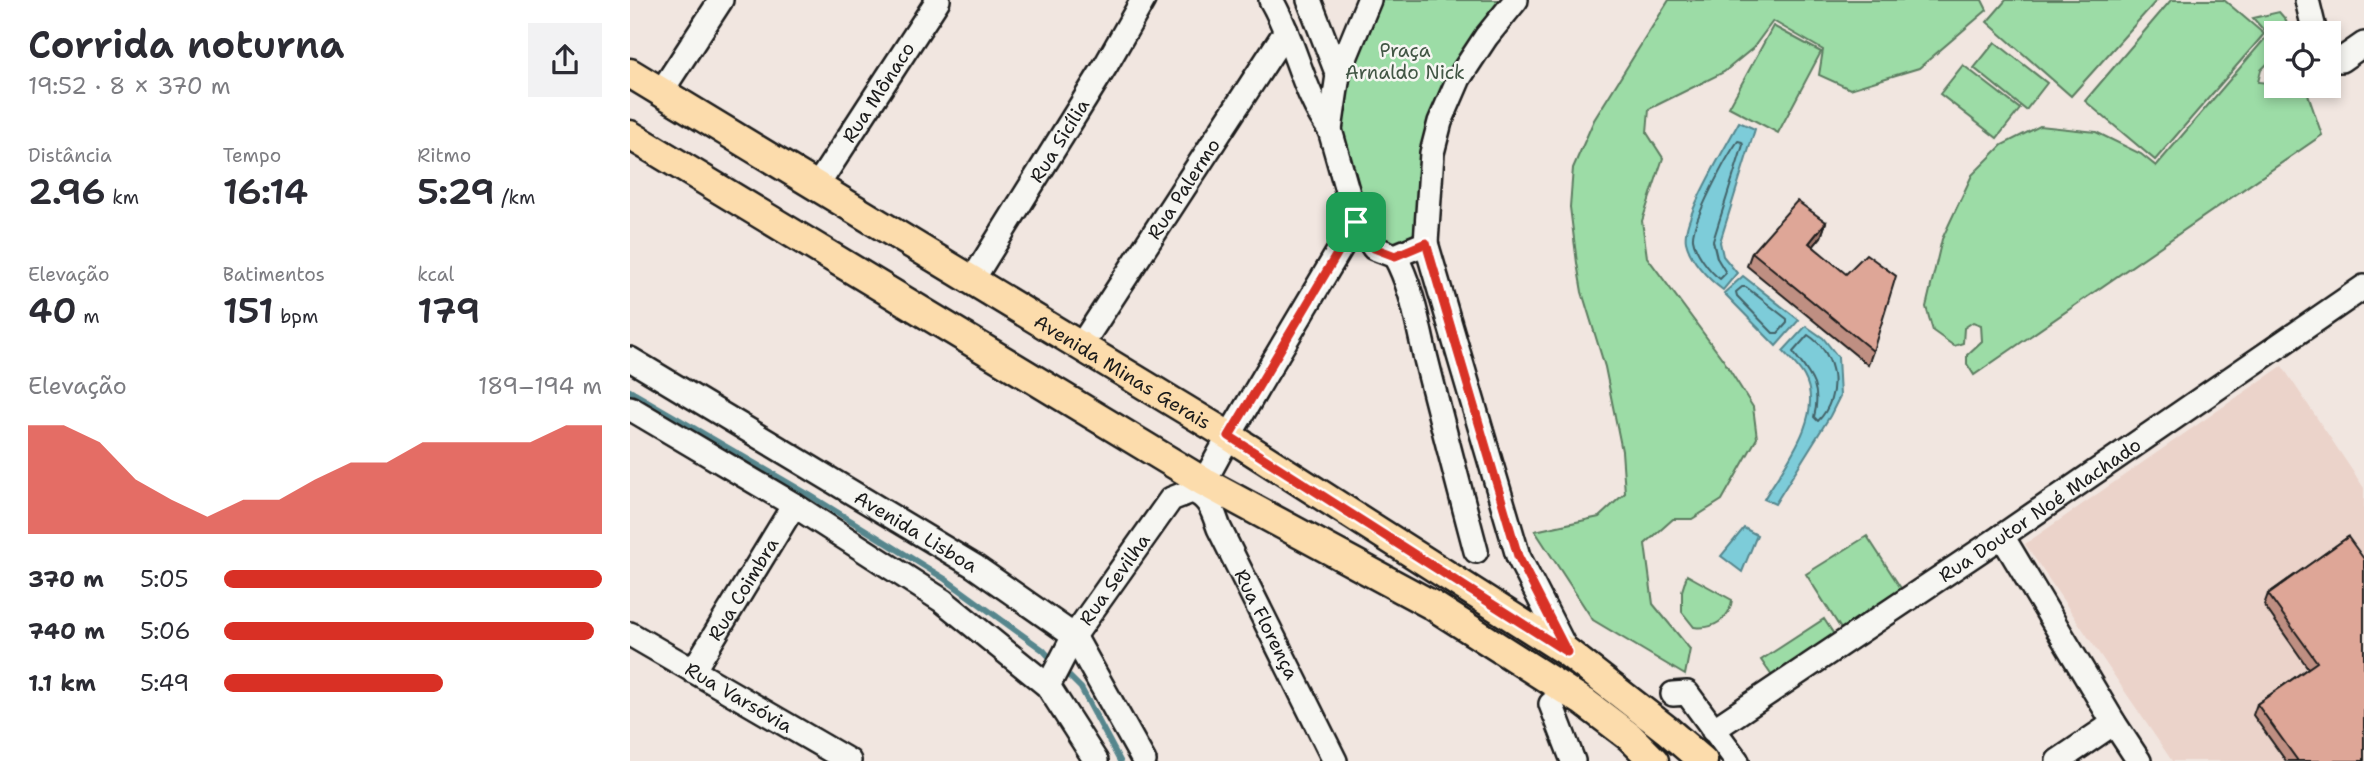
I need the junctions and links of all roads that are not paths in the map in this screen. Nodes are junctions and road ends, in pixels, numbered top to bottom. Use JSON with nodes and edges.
{"nodes":[{"id":1,"x":721,"y":0,"type":"edge"},
{"id":2,"x":938,"y":0,"type":"edge"},
{"id":3,"x":1143,"y":0,"type":"edge"},
{"id":4,"x":1271,"y":0,"type":"edge"},
{"id":5,"x":1309,"y":0,"type":"edge"},
{"id":6,"x":1369,"y":0,"type":"edge"},
{"id":7,"x":2307,"y":0,"type":"edge"},
{"id":8,"x":1514,"y":1,"type":"edge"},
{"id":9,"x":2312,"y":21,"type":"edge"},
{"id":10,"x":1286,"y":31,"type":"junction"},
{"id":11,"x":2364,"y":44,"type":"edge"},
{"id":12,"x":2341,"y":60,"type":"edge"},
{"id":13,"x":630,"y":73,"type":"edge"},
{"id":14,"x":1338,"y":75,"type":"junction"},
{"id":15,"x":661,"y":92,"type":"junction"},
{"id":16,"x":1330,"y":130,"type":"junction"},
{"id":17,"x":630,"y":135,"type":"edge"},
{"id":18,"x":817,"y":186,"type":"junction"},
{"id":19,"x":1356,"y":222,"type":"junction"},
{"id":20,"x":1426,"y":243,"type":"junction"},
{"id":21,"x":1395,"y":256,"type":"junction"},
{"id":22,"x":973,"y":279,"type":"junction"},
{"id":23,"x":2362,"y":295,"type":"edge"},
{"id":24,"x":1080,"y":347,"type":"junction"},
{"id":25,"x":630,"y":359,"type":"edge"},
{"id":26,"x":630,"y":408,"type":"edge"},
{"id":27,"x":1229,"y":436,"type":"junction"},
{"id":28,"x":1201,"y":488,"type":"junction"},
{"id":29,"x":794,"y":505,"type":"junction"},
{"id":30,"x":2002,"y":536,"type":"junction"},
{"id":31,"x":1476,"y":551,"type":"dead end"},
{"id":32,"x":630,"y":634,"type":"edge"},
{"id":33,"x":1074,"y":636,"type":"junction"},
{"id":34,"x":1567,"y":652,"type":"junction"},
{"id":35,"x":693,"y":671,"type":"junction"},
{"id":36,"x":1048,"y":686,"type":"junction"},
{"id":37,"x":1684,"y":688,"type":"dead end"},
{"id":38,"x":1551,"y":704,"type":"dead end"},
{"id":39,"x":2114,"y":723,"type":"junction"},
{"id":40,"x":1713,"y":730,"type":"junction"},
{"id":41,"x":849,"y":761,"type":"edge"},
{"id":42,"x":1096,"y":761,"type":"edge"},
{"id":43,"x":1144,"y":761,"type":"edge"},
{"id":44,"x":1335,"y":761,"type":"edge"},
{"id":45,"x":1573,"y":761,"type":"edge"},
{"id":46,"x":1654,"y":761,"type":"edge"},
{"id":47,"x":1703,"y":761,"type":"edge"},
{"id":48,"x":1737,"y":761,"type":"edge"},
{"id":49,"x":2058,"y":761,"type":"edge"},
{"id":50,"x":2139,"y":761,"type":"edge"}],
"edges":[{"from":1,"to":15,"type":"street"},
{"from":2,"to":18,"type":"street","name":"Rua Mônaco"},
{"from":3,"to":22,"type":"street","name":"Rua Sicília"},
{"from":4,"to":10,"type":"street"},
{"from":5,"to":14,"type":"street"},
{"from":6,"to":14,"type":"street"},
{"from":7,"to":9,"type":"street"},
{"from":8,"to":20,"type":"street"},
{"from":10,"to":16,"type":"street"},
{"from":10,"to":24,"type":"street","name":"Rua Palermo"},
{"from":11,"to":12,"type":"street"},
{"from":13,"to":15,"type":"main road","name":"Avenida Minas Gerais"},
{"from":14,"to":16,"type":"street"},
{"from":15,"to":18,"type":"main road","name":"Avenida Minas Gerais"},
{"from":16,"to":19,"type":"street"},
{"from":17,"to":28,"type":"main road"},
{"from":18,"to":22,"type":"main road","name":"Avenida Minas Gerais"},
{"from":19,"to":21,"type":"street"},
{"from":19,"to":27,"type":"street"},
{"from":20,"to":21,"type":"street"},
{"from":20,"to":34,"type":"street"},
{"from":21,"to":31,"type":"street"},
{"from":22,"to":24,"type":"main road","name":"Avenida Minas Gerais"},
{"from":23,"to":30,"type":"street","name":"Rua Doutor Noé Machado"},
{"from":24,"to":27,"type":"main road","name":"Avenida Minas Gerais"},
{"from":25,"to":33,"type":"street","name":"Avenida Lisboa"},
{"from":26,"to":29,"type":"street"},
{"from":27,"to":28,"type":"street"},
{"from":27,"to":34,"type":"main road","name":"Avenida Minas Gerais"},
{"from":28,"to":33,"type":"street","name":"Rua Sevilha"},
{"from":28,"to":44,"type":"street","name":"Rua Florença"},
{"from":28,"to":46,"type":"main road"},
{"from":29,"to":35,"type":"street","name":"Rua Coimbra"},
{"from":29,"to":36,"type":"street"},
{"from":30,"to":39,"type":"street"},
{"from":30,"to":40,"type":"street","name":"Rua Doutor Noé Machado"},
{"from":32,"to":35,"type":"street","name":"Rua Varsóvia"},
{"from":33,"to":36,"type":"street","name":"Rua Sevilha"},
{"from":33,"to":43,"type":"street","name":"Avenida Lisboa"},
{"from":34,"to":47,"type":"main road","name":"Avenida Minas Gerais"},
{"from":35,"to":41,"type":"street","name":"Rua Varsóvia"},
{"from":36,"to":42,"type":"street"},
{"from":37,"to":40,"type":"street"},
{"from":38,"to":45,"type":"street"},
{"from":39,"to":49,"type":"street"},
{"from":39,"to":50,"type":"street"},
{"from":40,"to":48,"type":"street"}]}
